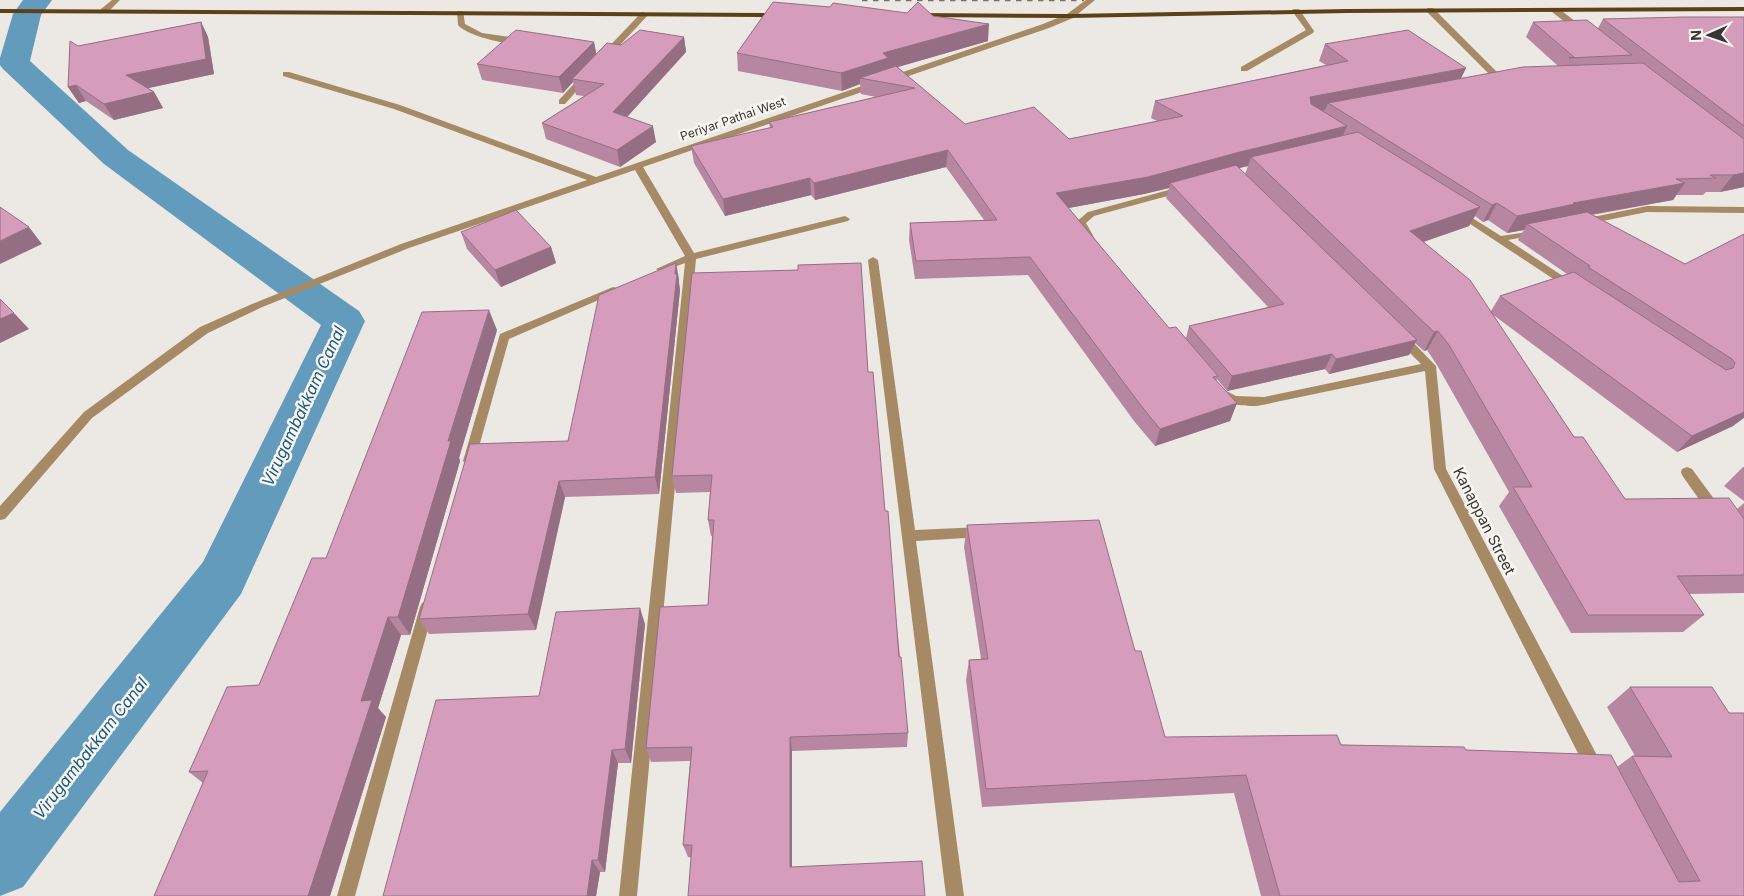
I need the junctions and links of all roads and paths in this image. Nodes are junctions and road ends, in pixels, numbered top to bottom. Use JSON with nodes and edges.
{"nodes":[{"id":1,"x":116,"y":0,"type":"edge"},
{"id":2,"x":1091,"y":0,"type":"edge"},
{"id":3,"x":1744,"y":9,"type":"edge"},
{"id":4,"x":1430,"y":10,"type":"junction"},
{"id":5,"x":1555,"y":10,"type":"junction"},
{"id":6,"x":0,"y":11,"type":"edge"},
{"id":7,"x":104,"y":11,"type":"junction"},
{"id":8,"x":1296,"y":11,"type":"junction"},
{"id":9,"x":460,"y":13,"type":"junction"},
{"id":10,"x":645,"y":14,"type":"junction"},
{"id":11,"x":793,"y":15,"type":"edge"},
{"id":12,"x":912,"y":15,"type":"edge"},
{"id":13,"x":1070,"y":16,"type":"junction"},
{"id":14,"x":1592,"y":39,"type":"edge"},
{"id":15,"x":534,"y":43,"type":"edge"},
{"id":16,"x":599,"y":57,"type":"edge"},
{"id":17,"x":594,"y":68,"type":"edge"},
{"id":18,"x":1244,"y":69,"type":"dead end"},
{"id":19,"x":286,"y":74,"type":"dead end"},
{"id":20,"x":1510,"y":79,"type":"edge"},
{"id":21,"x":1501,"y":81,"type":"junction"},
{"id":22,"x":1491,"y":82,"type":"edge"},
{"id":23,"x":562,"y":102,"type":"dead end"},
{"id":24,"x":637,"y":165,"type":"junction"},
{"id":25,"x":594,"y":180,"type":"junction"},
{"id":26,"x":1192,"y":186,"type":"edge"},
{"id":27,"x":1451,"y":208,"type":"edge"},
{"id":28,"x":1744,"y":210,"type":"edge"},
{"id":29,"x":845,"y":219,"type":"dead end"},
{"id":30,"x":1568,"y":225,"type":"edge"},
{"id":31,"x":1549,"y":229,"type":"edge"},
{"id":32,"x":1500,"y":239,"type":"junction"},
{"id":33,"x":1096,"y":246,"type":"edge"},
{"id":34,"x":691,"y":257,"type":"junction"},
{"id":35,"x":874,"y":260,"type":"dead end"},
{"id":36,"x":646,"y":276,"type":"edge"},
{"id":37,"x":620,"y":287,"type":"edge"},
{"id":38,"x":1582,"y":293,"type":"edge"},
{"id":39,"x":1388,"y":325,"type":"edge"},
{"id":40,"x":1430,"y":366,"type":"junction"},
{"id":41,"x":1210,"y":381,"type":"edge"},
{"id":42,"x":1687,"y":472,"type":"dead end"},
{"id":43,"x":464,"y":479,"type":"edge"},
{"id":44,"x":5,"y":503,"type":"edge"},
{"id":45,"x":0,"y":515,"type":"edge"},
{"id":46,"x":1721,"y":519,"type":"edge"},
{"id":47,"x":998,"y":531,"type":"edge"},
{"id":48,"x":909,"y":536,"type":"junction"},
{"id":49,"x":432,"y":593,"type":"edge"},
{"id":50,"x":1601,"y":783,"type":"edge"},
{"id":51,"x":346,"y":896,"type":"edge"},
{"id":52,"x":628,"y":896,"type":"edge"},
{"id":53,"x":955,"y":896,"type":"edge"}],
"edges":[{"from":1,"to":7,"type":"street"},
{"from":2,"to":13,"type":"street","name":"Periyar Pathai West"},
{"from":3,"to":5,"type":"main road"},
{"from":4,"to":5,"type":"main road"},
{"from":4,"to":8,"type":"main road"},
{"from":4,"to":21,"type":"street"},
{"from":5,"to":14,"type":"street"},
{"from":6,"to":7,"type":"main road"},
{"from":7,"to":9,"type":"main road"},
{"from":8,"to":13,"type":"main road"},
{"from":8,"to":18,"type":"street"},
{"from":9,"to":10,"type":"main road"},
{"from":9,"to":15,"type":"street"},
{"from":10,"to":11,"type":"main road"},
{"from":10,"to":16,"type":"street"},
{"from":12,"to":13,"type":"main road"},
{"from":13,"to":24,"type":"street","name":"Periyar Pathai West"},
{"from":17,"to":23,"type":"street"},
{"from":19,"to":25,"type":"street"},
{"from":20,"to":21,"type":"street"},
{"from":21,"to":22,"type":"street"},
{"from":24,"to":25,"type":"street","name":"Periyar Pathai West"},
{"from":24,"to":34,"type":"street"},
{"from":25,"to":44,"type":"street","name":"Periyar Pathai West"},
{"from":26,"to":33,"type":"street"},
{"from":27,"to":32,"type":"street"},
{"from":28,"to":30,"type":"street"},
{"from":29,"to":34,"type":"street"},
{"from":31,"to":32,"type":"street"},
{"from":32,"to":38,"type":"street"},
{"from":34,"to":36,"type":"street"},
{"from":34,"to":52,"type":"street"},
{"from":35,"to":48,"type":"street"},
{"from":37,"to":43,"type":"street"},
{"from":39,"to":40,"type":"street"},
{"from":40,"to":41,"type":"street"},
{"from":40,"to":50,"type":"street","name":"Kanappan Street"},
{"from":42,"to":46,"type":"street"},
{"from":44,"to":45,"type":"street","name":"Periyar Pathai West"},
{"from":47,"to":48,"type":"street"},
{"from":48,"to":53,"type":"street"},
{"from":49,"to":51,"type":"street"}]}
